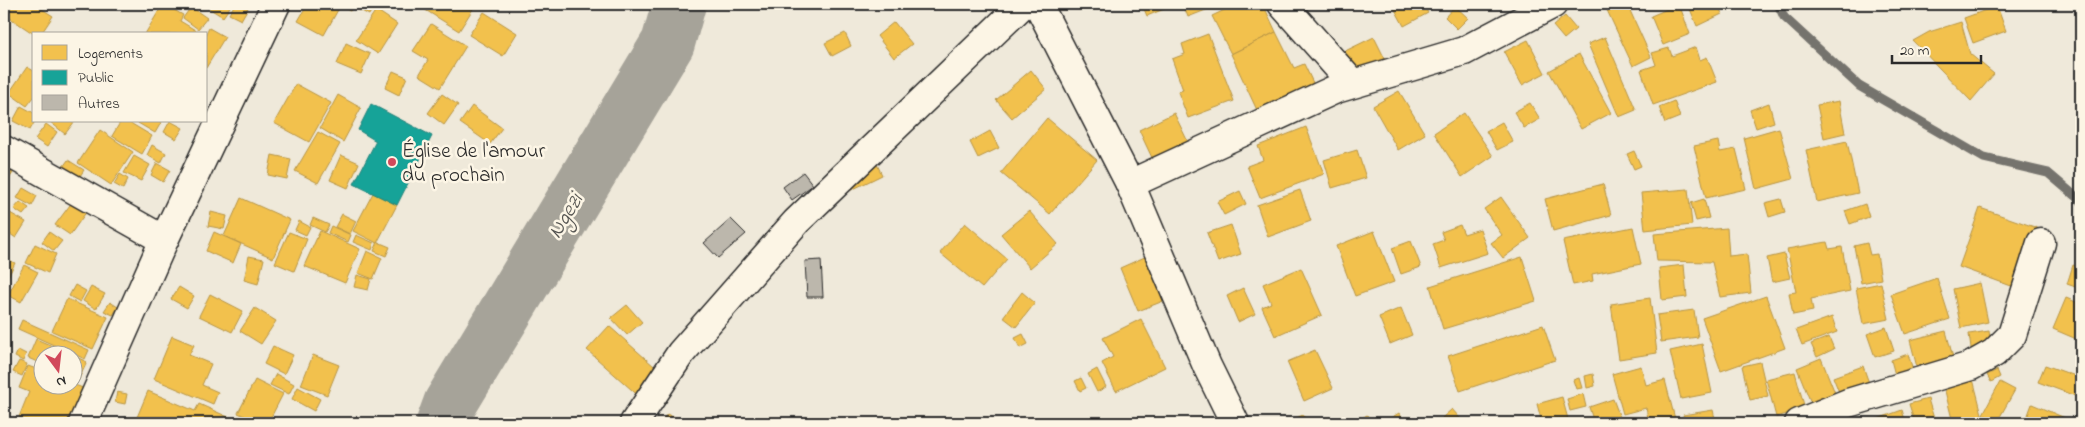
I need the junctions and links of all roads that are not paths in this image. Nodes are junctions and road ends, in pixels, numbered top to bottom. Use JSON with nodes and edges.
{"nodes":[{"id":1,"x":276,"y":4,"type":"edge"},
{"id":2,"x":1023,"y":4,"type":"edge"},
{"id":3,"x":1038,"y":4,"type":"edge"},
{"id":4,"x":1282,"y":4,"type":"edge"},
{"id":5,"x":1552,"y":4,"type":"edge"},
{"id":6,"x":1352,"y":83,"type":"junction"},
{"id":7,"x":4,"y":150,"type":"edge"},
{"id":8,"x":1130,"y":184,"type":"junction"},
{"id":9,"x":164,"y":240,"type":"junction"},
{"id":10,"x":2041,"y":243,"type":"dead end"},
{"id":11,"x":83,"y":423,"type":"edge"},
{"id":12,"x":634,"y":423,"type":"edge"},
{"id":13,"x":1235,"y":423,"type":"edge"},
{"id":14,"x":1799,"y":423,"type":"edge"}],
"edges":[{"from":1,"to":9,"type":"street"},
{"from":2,"to":12,"type":"street"},
{"from":3,"to":8,"type":"street"},
{"from":4,"to":6,"type":"street"},
{"from":5,"to":6,"type":"street"},
{"from":6,"to":8,"type":"street"},
{"from":7,"to":9,"type":"street"},
{"from":8,"to":13,"type":"street"},
{"from":9,"to":11,"type":"street"},
{"from":10,"to":14,"type":"street"}]}
